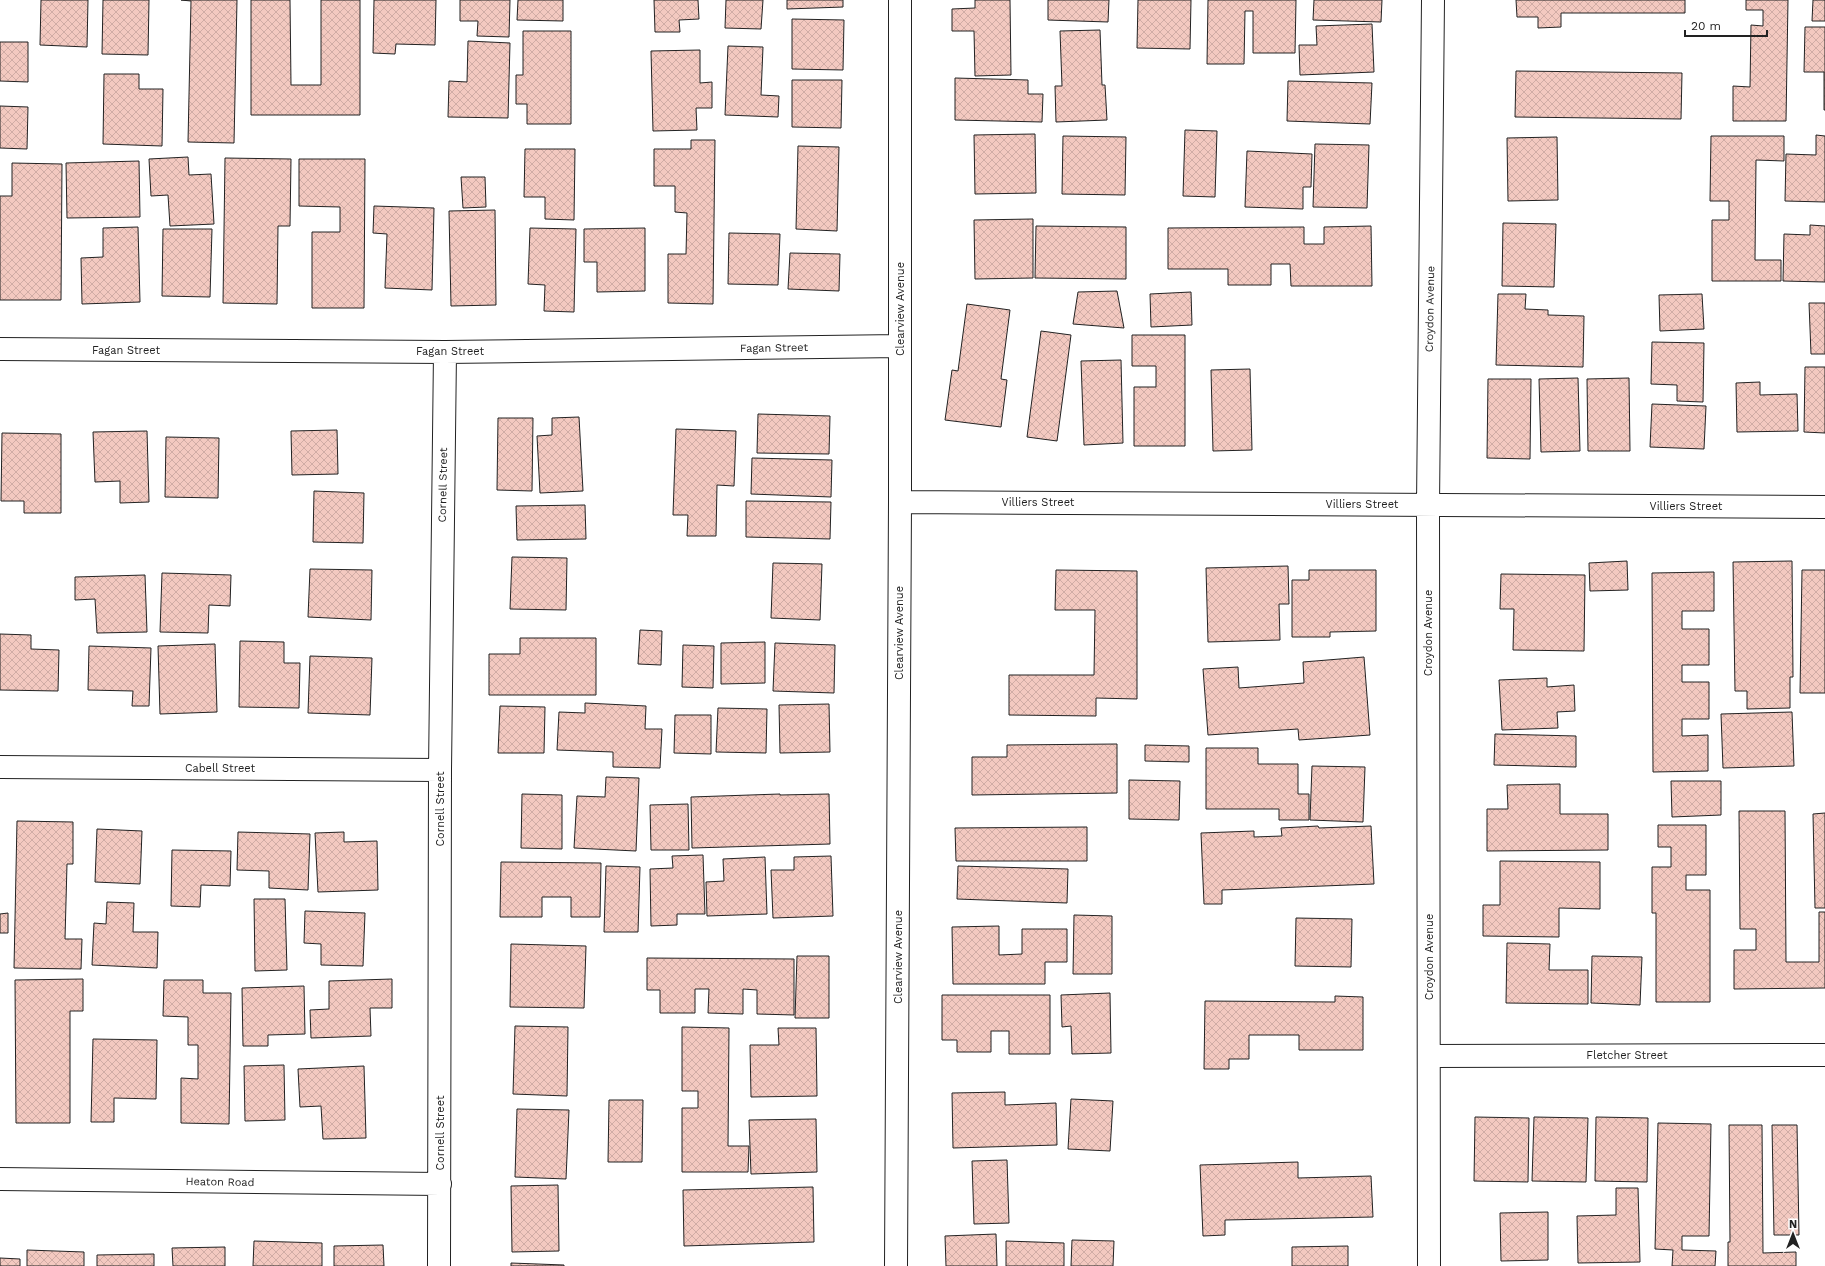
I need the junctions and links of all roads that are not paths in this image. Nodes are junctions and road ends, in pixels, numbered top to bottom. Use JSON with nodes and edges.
{"nodes":[{"id":1,"x":900,"y":0,"type":"edge"},
{"id":2,"x":1434,"y":0,"type":"edge"},
{"id":3,"x":900,"y":346,"type":"junction"},
{"id":4,"x":0,"y":349,"type":"edge"},
{"id":5,"x":445,"y":352,"type":"junction"},
{"id":6,"x":900,"y":502,"type":"junction"},
{"id":7,"x":1428,"y":505,"type":"junction"},
{"id":8,"x":1825,"y":507,"type":"edge"},
{"id":9,"x":0,"y":767,"type":"edge"},
{"id":10,"x":440,"y":770,"type":"junction"},
{"id":11,"x":1825,"y":1055,"type":"edge"},
{"id":12,"x":1429,"y":1056,"type":"junction"},
{"id":13,"x":0,"y":1179,"type":"edge"},
{"id":14,"x":440,"y":1184,"type":"junction"},
{"id":15,"x":439,"y":1266,"type":"edge"},
{"id":16,"x":896,"y":1266,"type":"edge"},
{"id":17,"x":1429,"y":1266,"type":"edge"}],
"edges":[{"from":1,"to":3,"type":"street","name":"Clearview Avenue"},
{"from":2,"to":7,"type":"street","name":"Croydon Avenue"},
{"from":3,"to":5,"type":"street","name":"Fagan Street"},
{"from":3,"to":6,"type":"street","name":"Clearview Avenue"},
{"from":4,"to":5,"type":"street","name":"Fagan Street"},
{"from":5,"to":10,"type":"street","name":"Cornell Street"},
{"from":6,"to":7,"type":"street","name":"Villiers Street"},
{"from":6,"to":16,"type":"street","name":"Clearview Avenue"},
{"from":7,"to":8,"type":"street","name":"Villiers Street"},
{"from":7,"to":12,"type":"street","name":"Croydon Avenue"},
{"from":9,"to":10,"type":"street","name":"Cabell Street"},
{"from":10,"to":14,"type":"street","name":"Cornell Street"},
{"from":11,"to":12,"type":"street","name":"Fletcher Street"},
{"from":12,"to":17,"type":"street","name":"Croydon Avenue"},
{"from":13,"to":14,"type":"street","name":"Heaton Road"},
{"from":14,"to":15,"type":"street","name":"Cornell Street"}]}
